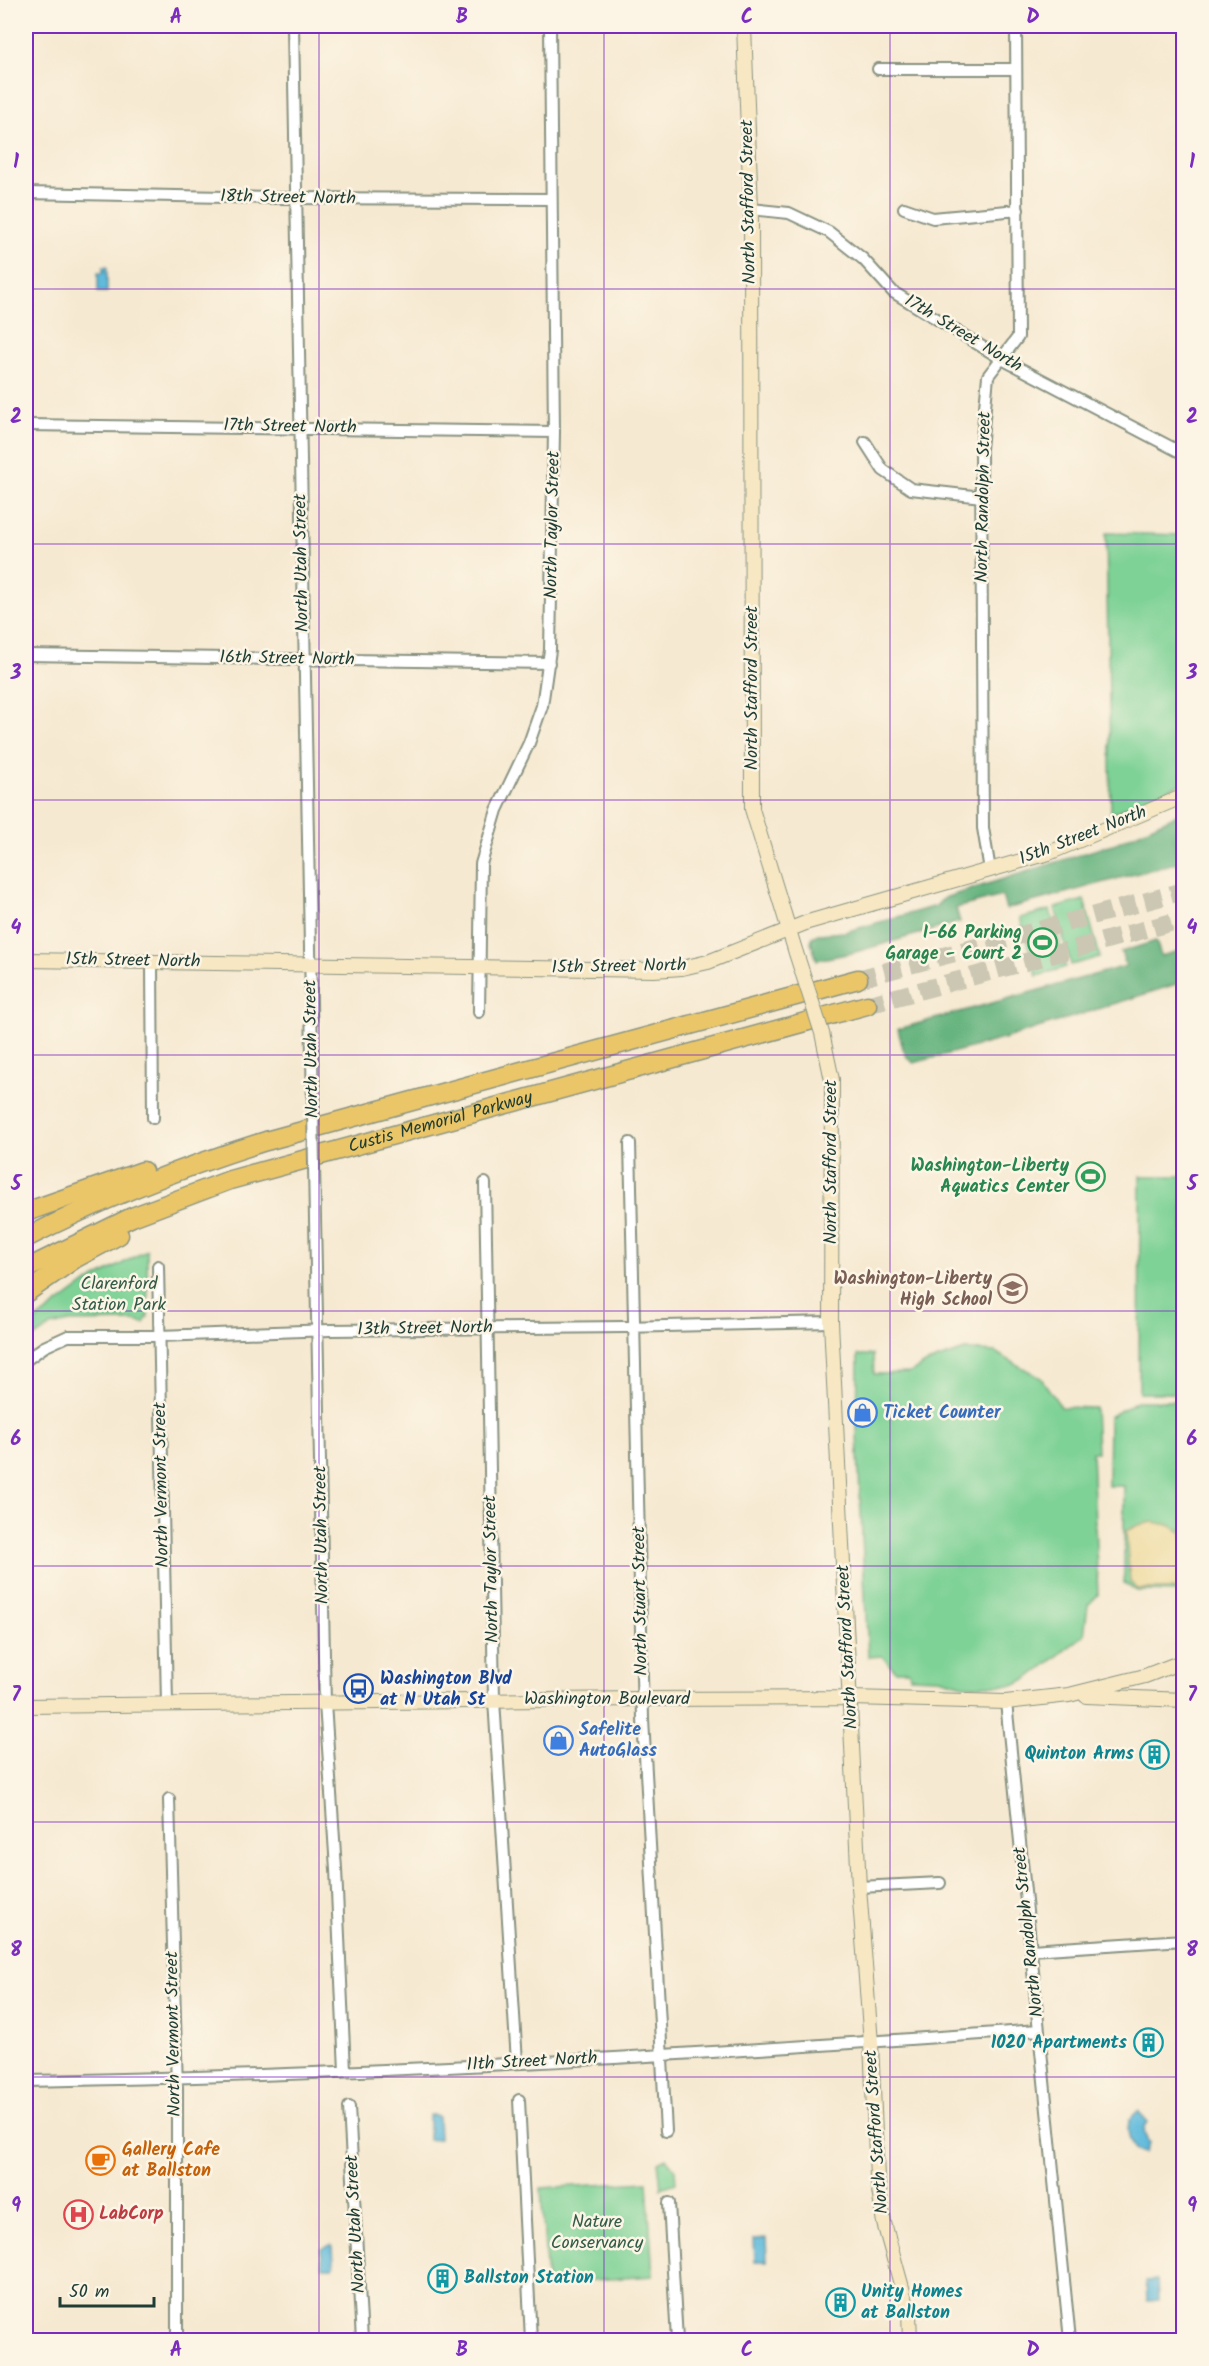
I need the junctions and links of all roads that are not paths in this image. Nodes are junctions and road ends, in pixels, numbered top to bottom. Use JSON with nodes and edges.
{"nodes":[{"id":1,"x":293,"y":26,"type":"edge"},
{"id":2,"x":550,"y":26,"type":"edge"},
{"id":3,"x":744,"y":26,"type":"edge"},
{"id":4,"x":1016,"y":26,"type":"edge"},
{"id":5,"x":878,"y":69,"type":"dead end"},
{"id":6,"x":1016,"y":69,"type":"junction"},
{"id":7,"x":26,"y":193,"type":"edge"},
{"id":8,"x":296,"y":199,"type":"junction"},
{"id":9,"x":551,"y":199,"type":"junction"},
{"id":10,"x":904,"y":208,"type":"dead end"},
{"id":11,"x":751,"y":209,"type":"junction"},
{"id":12,"x":1018,"y":210,"type":"junction"},
{"id":13,"x":1002,"y":360,"type":"junction"},
{"id":14,"x":26,"y":425,"type":"edge"},
{"id":15,"x":299,"y":427,"type":"junction"},
{"id":16,"x":554,"y":432,"type":"junction"},
{"id":17,"x":865,"y":441,"type":"dead end"},
{"id":18,"x":1184,"y":454,"type":"edge"},
{"id":19,"x":982,"y":497,"type":"junction"},
{"id":20,"x":26,"y":655,"type":"edge"},
{"id":21,"x":304,"y":659,"type":"junction"},
{"id":22,"x":549,"y":663,"type":"junction"},
{"id":23,"x":1184,"y":796,"type":"edge"},
{"id":24,"x":990,"y":870,"type":"junction"},
{"id":25,"x":789,"y":930,"type":"junction"},
{"id":26,"x":26,"y":960,"type":"edge"},
{"id":27,"x":152,"y":962,"type":"junction"},
{"id":28,"x":309,"y":964,"type":"junction"},
{"id":29,"x":480,"y":968,"type":"junction"},
{"id":30,"x":858,"y":979,"type":"tunnel mouth"},
{"id":31,"x":867,"y":1005,"type":"tunnel mouth"},
{"id":32,"x":479,"y":1012,"type":"dead end"},
{"id":33,"x":405,"y":1102,"type":"junction"},
{"id":34,"x":153,"y":1118,"type":"dead end"},
{"id":35,"x":630,"y":1143,"type":"dead end"},
{"id":36,"x":271,"y":1167,"type":"junction"},
{"id":37,"x":485,"y":1183,"type":"dead end"},
{"id":38,"x":26,"y":1212,"type":"edge"},
{"id":39,"x":26,"y":1238,"type":"edge"},
{"id":40,"x":158,"y":1266,"type":"dead end"},
{"id":41,"x":26,"y":1269,"type":"edge"},
{"id":42,"x":26,"y":1293,"type":"edge"},
{"id":43,"x":831,"y":1322,"type":"junction"},
{"id":44,"x":635,"y":1327,"type":"junction"},
{"id":45,"x":488,"y":1328,"type":"junction"},
{"id":46,"x":318,"y":1331,"type":"junction"},
{"id":47,"x":159,"y":1336,"type":"junction"},
{"id":48,"x":26,"y":1360,"type":"edge"},
{"id":49,"x":1184,"y":1661,"type":"edge"},
{"id":50,"x":1069,"y":1695,"type":"junction"},
{"id":51,"x":850,"y":1698,"type":"junction"},
{"id":52,"x":643,"y":1699,"type":"junction"},
{"id":53,"x":494,"y":1700,"type":"junction"},
{"id":54,"x":1184,"y":1700,"type":"edge"},
{"id":55,"x":1006,"y":1702,"type":"junction"},
{"id":56,"x":325,"y":1703,"type":"junction"},
{"id":57,"x":167,"y":1704,"type":"junction"},
{"id":58,"x":26,"y":1706,"type":"edge"},
{"id":59,"x":169,"y":1799,"type":"dead end"},
{"id":60,"x":940,"y":1883,"type":"dead end"},
{"id":61,"x":859,"y":1887,"type":"junction"},
{"id":62,"x":1184,"y":1940,"type":"edge"},
{"id":63,"x":1031,"y":1950,"type":"junction"},
{"id":64,"x":1039,"y":2030,"type":"junction"},
{"id":65,"x":871,"y":2043,"type":"junction"},
{"id":66,"x":662,"y":2055,"type":"junction"},
{"id":67,"x":517,"y":2062,"type":"junction"},
{"id":68,"x":345,"y":2071,"type":"junction"},
{"id":69,"x":176,"y":2078,"type":"junction"},
{"id":70,"x":26,"y":2081,"type":"edge"},
{"id":71,"x":519,"y":2100,"type":"dead end"},
{"id":72,"x":349,"y":2107,"type":"dead end"},
{"id":73,"x":666,"y":2131,"type":"dead end"},
{"id":74,"x":669,"y":2203,"type":"dead end"},
{"id":75,"x":177,"y":2340,"type":"edge"},
{"id":76,"x":362,"y":2340,"type":"edge"},
{"id":77,"x":531,"y":2340,"type":"edge"},
{"id":78,"x":677,"y":2340,"type":"edge"},
{"id":79,"x":910,"y":2340,"type":"edge"},
{"id":80,"x":1070,"y":2340,"type":"edge"}],
"edges":[{"from":1,"to":8,"type":"street","name":"North Utah Street"},
{"from":2,"to":9,"type":"street","name":"North Taylor Street"},
{"from":3,"to":11,"type":"street","name":"North Stafford Street"},
{"from":4,"to":6,"type":"street","name":"North Randolph Street"},
{"from":5,"to":6,"type":"street"},
{"from":6,"to":12,"type":"street","name":"North Randolph Street"},
{"from":7,"to":8,"type":"street","name":"18th Street North"},
{"from":8,"to":9,"type":"street","name":"18th Street North"},
{"from":8,"to":15,"type":"street","name":"North Utah Street"},
{"from":9,"to":16,"type":"street","name":"North Taylor Street"},
{"from":10,"to":12,"type":"street"},
{"from":11,"to":13,"type":"street","name":"17th Street North"},
{"from":11,"to":25,"type":"street","name":"North Stafford Street"},
{"from":12,"to":13,"type":"street","name":"North Randolph Street"},
{"from":13,"to":18,"type":"street","name":"17th Street North"},
{"from":13,"to":19,"type":"street","name":"North Randolph Street"},
{"from":14,"to":15,"type":"street","name":"17th Street North"},
{"from":15,"to":16,"type":"street","name":"17th Street North"},
{"from":15,"to":21,"type":"street","name":"North Utah Street"},
{"from":16,"to":22,"type":"street","name":"North Taylor Street"},
{"from":17,"to":19,"type":"street"},
{"from":19,"to":24,"type":"street","name":"North Randolph Street"},
{"from":20,"to":21,"type":"street","name":"16th Street North"},
{"from":21,"to":22,"type":"street","name":"16th Street North"},
{"from":21,"to":28,"type":"street","name":"North Utah Street"},
{"from":22,"to":29,"type":"street","name":"North Taylor Street"},
{"from":23,"to":24,"type":"street","name":"15th Street North"},
{"from":24,"to":25,"type":"street","name":"15th Street North"},
{"from":25,"to":29,"type":"street","name":"15th Street North"},
{"from":25,"to":43,"type":"street","name":"North Stafford Street","bridge":true},
{"from":26,"to":27,"type":"street","name":"15th Street North"},
{"from":27,"to":28,"type":"street","name":"15th Street North"},
{"from":27,"to":34,"type":"street"},
{"from":28,"to":29,"type":"street","name":"15th Street North"},
{"from":28,"to":46,"type":"street","name":"North Utah Street","bridge":true},
{"from":29,"to":32,"type":"street","name":"North Taylor Street"},
{"from":30,"to":33,"type":"highway","name":"Custis Memorial Parkway"},
{"from":31,"to":36,"type":"highway","name":"Custis Memorial Parkway"},
{"from":33,"to":38,"type":"highway"},
{"from":33,"to":39,"type":"highway","name":"Custis Memorial Parkway"},
{"from":35,"to":44,"type":"street","name":"North Stuart Street"},
{"from":36,"to":41,"type":"highway","name":"Custis Memorial Parkway"},
{"from":36,"to":42,"type":"highway"},
{"from":37,"to":45,"type":"street","name":"North Taylor Street"},
{"from":40,"to":47,"type":"street","name":"North Vermont Street"},
{"from":43,"to":44,"type":"street","name":"13th Street North"},
{"from":43,"to":51,"type":"street","name":"North Stafford Street"},
{"from":44,"to":45,"type":"street","name":"13th Street North"},
{"from":44,"to":52,"type":"street","name":"North Stuart Street"},
{"from":45,"to":46,"type":"street","name":"13th Street North"},
{"from":45,"to":53,"type":"street","name":"North Taylor Street"},
{"from":46,"to":47,"type":"street","name":"13th Street North"},
{"from":46,"to":56,"type":"street","name":"North Utah Street"},
{"from":47,"to":48,"type":"street","name":"13th Street North"},
{"from":47,"to":57,"type":"street","name":"North Vermont Street"},
{"from":49,"to":50,"type":"street","name":"Washington Boulevard"},
{"from":50,"to":54,"type":"street"},
{"from":50,"to":55,"type":"street","name":"Washington Boulevard"},
{"from":51,"to":52,"type":"street","name":"Washington Boulevard"},
{"from":51,"to":55,"type":"street","name":"Washington Boulevard"},
{"from":51,"to":61,"type":"street","name":"North Stafford Street"},
{"from":52,"to":53,"type":"street","name":"Washington Boulevard"},
{"from":52,"to":66,"type":"street","name":"North Stuart Street"},
{"from":53,"to":56,"type":"street","name":"Washington Boulevard"},
{"from":53,"to":67,"type":"street","name":"North Taylor Street"},
{"from":55,"to":63,"type":"street","name":"North Randolph Street"},
{"from":56,"to":57,"type":"street","name":"Washington Boulevard"},
{"from":56,"to":68,"type":"street","name":"North Utah Street"},
{"from":57,"to":58,"type":"street","name":"Washington Boulevard"},
{"from":59,"to":69,"type":"street","name":"North Vermont Street"},
{"from":60,"to":61,"type":"street"},
{"from":61,"to":65,"type":"street","name":"North Stafford Street"},
{"from":62,"to":63,"type":"street"},
{"from":63,"to":64,"type":"street","name":"North Randolph Street"},
{"from":64,"to":65,"type":"street","name":"11th Street North"},
{"from":64,"to":80,"type":"street","name":"North Randolph Street"},
{"from":65,"to":66,"type":"street","name":"11th Street North"},
{"from":65,"to":79,"type":"street","name":"North Stafford Street"},
{"from":66,"to":67,"type":"street","name":"11th Street North"},
{"from":66,"to":73,"type":"street","name":"North Stuart Street"},
{"from":67,"to":68,"type":"street","name":"11th Street North"},
{"from":68,"to":69,"type":"street","name":"11th Street North"},
{"from":69,"to":70,"type":"street","name":"11th Street North"},
{"from":69,"to":75,"type":"street","name":"North Vermont Street"},
{"from":71,"to":77,"type":"street"},
{"from":72,"to":76,"type":"street","name":"North Utah Street"},
{"from":74,"to":78,"type":"street"}]}
